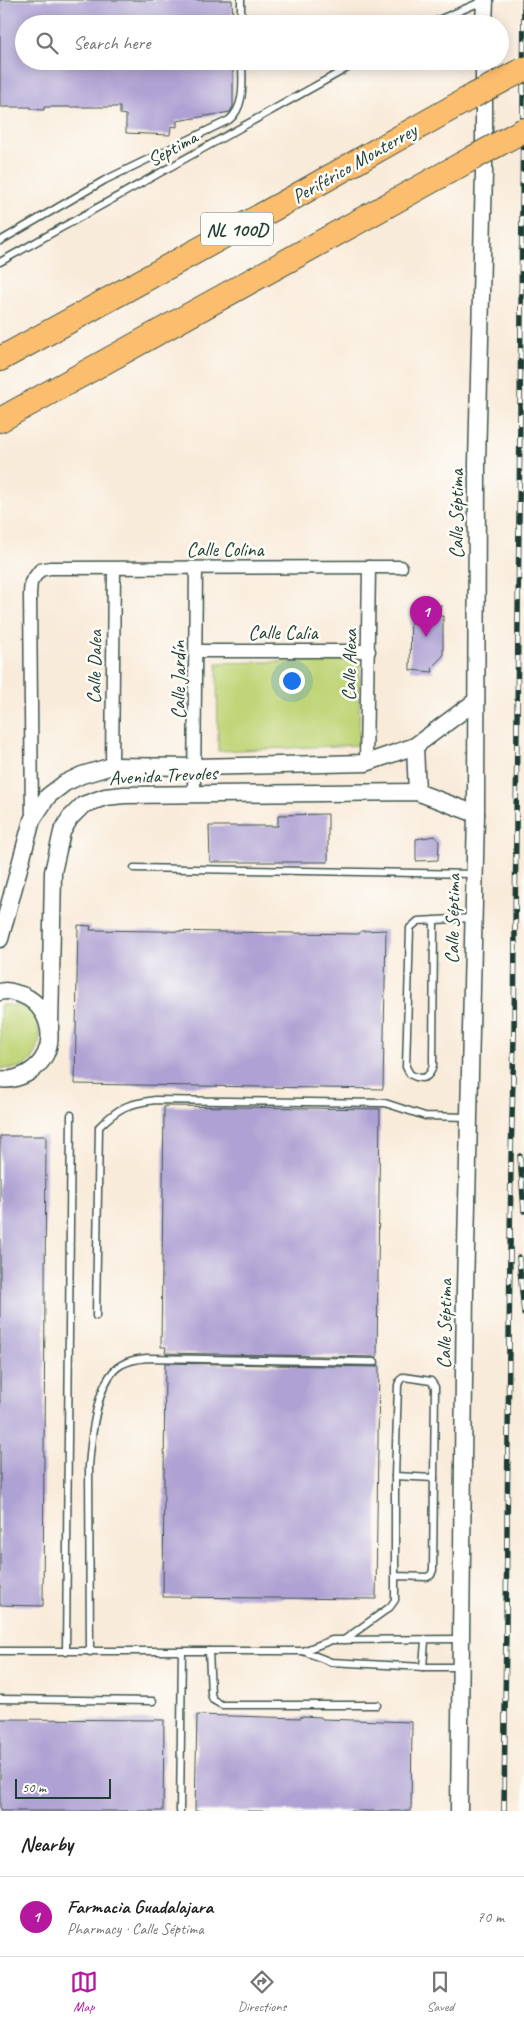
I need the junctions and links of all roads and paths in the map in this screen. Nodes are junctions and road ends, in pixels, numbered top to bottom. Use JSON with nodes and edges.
{"nodes":[{"id":1,"x":241,"y":0,"type":"edge"},
{"id":2,"x":484,"y":0,"type":"edge"},
{"id":3,"x":241,"y":15,"type":"edge"},
{"id":4,"x":450,"y":15,"type":"edge"},
{"id":5,"x":484,"y":15,"type":"edge"},
{"id":6,"x":524,"y":68,"type":"edge"},
{"id":7,"x":242,"y":70,"type":"edge"},
{"id":8,"x":344,"y":70,"type":"edge"},
{"id":9,"x":483,"y":70,"type":"edge"},
{"id":10,"x":524,"y":130,"type":"edge"},
{"id":11,"x":478,"y":165,"type":"junction"},
{"id":12,"x":0,"y":241,"type":"edge"},
{"id":13,"x":0,"y":262,"type":"edge"},
{"id":14,"x":0,"y":359,"type":"edge"},
{"id":15,"x":0,"y":420,"type":"edge"},
{"id":16,"x":369,"y":567,"type":"junction"},
{"id":17,"x":400,"y":567,"type":"dead end"},
{"id":18,"x":196,"y":568,"type":"junction"},
{"id":19,"x":114,"y":569,"type":"junction"},
{"id":20,"x":197,"y":651,"type":"junction"},
{"id":21,"x":369,"y":651,"type":"junction"},
{"id":22,"x":476,"y":700,"type":"junction"},
{"id":23,"x":415,"y":746,"type":"junction"},
{"id":24,"x":366,"y":763,"type":"junction"},
{"id":25,"x":112,"y":766,"type":"junction"},
{"id":26,"x":196,"y":767,"type":"junction"},
{"id":27,"x":417,"y":792,"type":"junction"},
{"id":28,"x":194,"y":793,"type":"junction"},
{"id":29,"x":476,"y":814,"type":"junction"},
{"id":30,"x":32,"y":820,"type":"junction"},
{"id":31,"x":134,"y":868,"type":"dead end"},
{"id":32,"x":474,"y":874,"type":"junction"},
{"id":33,"x":473,"y":918,"type":"junction"},
{"id":34,"x":434,"y":920,"type":"junction"},
{"id":35,"x":0,"y":939,"type":"edge"},
{"id":36,"x":0,"y":992,"type":"edge"},
{"id":37,"x":50,"y":1029,"type":"junction"},
{"id":38,"x":0,"y":1079,"type":"edge"},
{"id":39,"x":71,"y":1115,"type":"dead end"},
{"id":40,"x":469,"y":1117,"type":"junction"},
{"id":41,"x":96,"y":1316,"type":"dead end"},
{"id":42,"x":375,"y":1362,"type":"dead end"},
{"id":43,"x":395,"y":1476,"type":"junction"},
{"id":44,"x":434,"y":1478,"type":"junction"},
{"id":45,"x":396,"y":1576,"type":"junction"},
{"id":46,"x":461,"y":1639,"type":"junction"},
{"id":47,"x":344,"y":1640,"type":"junction"},
{"id":48,"x":425,"y":1641,"type":"junction"},
{"id":49,"x":0,"y":1651,"type":"edge"},
{"id":50,"x":209,"y":1651,"type":"junction"},
{"id":51,"x":303,"y":1651,"type":"junction"},
{"id":52,"x":66,"y":1652,"type":"junction"},
{"id":53,"x":90,"y":1652,"type":"junction"},
{"id":54,"x":182,"y":1652,"type":"junction"},
{"id":55,"x":423,"y":1667,"type":"junction"},
{"id":56,"x":461,"y":1667,"type":"junction"},
{"id":57,"x":0,"y":1699,"type":"edge"},
{"id":58,"x":153,"y":1702,"type":"dead end"},
{"id":59,"x":377,"y":1705,"type":"dead end"},
{"id":60,"x":180,"y":1811,"type":"edge"},
{"id":61,"x":459,"y":1811,"type":"edge"}],
"edges":[{"from":1,"to":3,"type":"lane"},
{"from":2,"to":4,"type":"lane"},
{"from":2,"to":5,"type":"street"},
{"from":6,"to":14,"type":"highway","name":"Periférico Monterrey","number":"NL 100D","bridge":true},
{"from":7,"to":12,"type":"lane"},
{"from":8,"to":13,"type":"lane","name":"Septima"},
{"from":9,"to":11,"type":"street","name":"Calle Séptima"},
{"from":10,"to":11,"type":"highway","number":"NL 100D","bridge":true},
{"from":11,"to":15,"type":"highway","number":"NL 100D"},
{"from":11,"to":22,"type":"street","name":"Calle Séptima"},
{"from":16,"to":17,"type":"street","name":"Calle Colina"},
{"from":16,"to":18,"type":"street","name":"Calle Colina"},
{"from":16,"to":21,"type":"street","name":"Calle Alexa"},
{"from":18,"to":19,"type":"street","name":"Calle Colina"},
{"from":18,"to":20,"type":"street","name":"Calle Jardín"},
{"from":19,"to":25,"type":"street","name":"Calle Dalea"},
{"from":19,"to":30,"type":"street","name":"Calle Colina"},
{"from":20,"to":21,"type":"street","name":"Calle Calia"},
{"from":20,"to":26,"type":"street","name":"Calle Jardín"},
{"from":21,"to":24,"type":"street","name":"Calle Alexa"},
{"from":22,"to":23,"type":"street","name":"Avenida Trevoles"},
{"from":22,"to":29,"type":"street","name":"Calle Séptima"},
{"from":23,"to":24,"type":"street","name":"Avenida Trevoles"},
{"from":23,"to":27,"type":"street"},
{"from":24,"to":26,"type":"street","name":"Avenida Trevoles"},
{"from":25,"to":26,"type":"street","name":"Avenida Trevoles"},
{"from":25,"to":30,"type":"street","name":"Avenida Trevoles"},
{"from":26,"to":28,"type":"street","name":"Calle Jardín"},
{"from":27,"to":28,"type":"street","name":"Avenida Trevoles"},
{"from":27,"to":29,"type":"street","name":"Avenida Trevoles"},
{"from":28,"to":37,"type":"street","name":"Avenida Trevoles"},
{"from":29,"to":32,"type":"street","name":"Calle Séptima"},
{"from":30,"to":35,"type":"street","name":"Avenida Trevoles"},
{"from":31,"to":32,"type":"lane"},
{"from":32,"to":33,"type":"street","name":"Calle Séptima"},
{"from":33,"to":34,"type":"lane"},
{"from":33,"to":40,"type":"street","name":"Calle Séptima"},
{"from":34,"to":34,"type":"lane"},
{"from":36,"to":37,"type":"street"},
{"from":37,"to":38,"type":"street","name":"Avenida Trevoles"},
{"from":39,"to":52,"type":"lane"},
{"from":40,"to":41,"type":"lane"},
{"from":40,"to":46,"type":"street","name":"Calle Séptima"},
{"from":42,"to":53,"type":"lane"},
{"from":43,"to":44,"type":"lane"},
{"from":43,"to":44,"type":"lane"},
{"from":43,"to":45,"type":"lane"},
{"from":44,"to":45,"type":"lane"},
{"from":45,"to":47,"type":"lane"},
{"from":46,"to":48,"type":"lane"},
{"from":46,"to":56,"type":"street","name":"Calle Séptima"},
{"from":47,"to":48,"type":"lane"},
{"from":47,"to":51,"type":"lane"},
{"from":48,"to":55,"type":"lane"},
{"from":49,"to":52,"type":"lane"},
{"from":50,"to":51,"type":"lane"},
{"from":50,"to":54,"type":"lane"},
{"from":50,"to":59,"type":"lane"},
{"from":51,"to":55,"type":"lane"},
{"from":52,"to":53,"type":"lane"},
{"from":53,"to":54,"type":"lane"},
{"from":54,"to":60,"type":"lane"},
{"from":55,"to":56,"type":"lane"},
{"from":56,"to":61,"type":"street","name":"Calle Séptima"},
{"from":57,"to":58,"type":"lane"}]}
